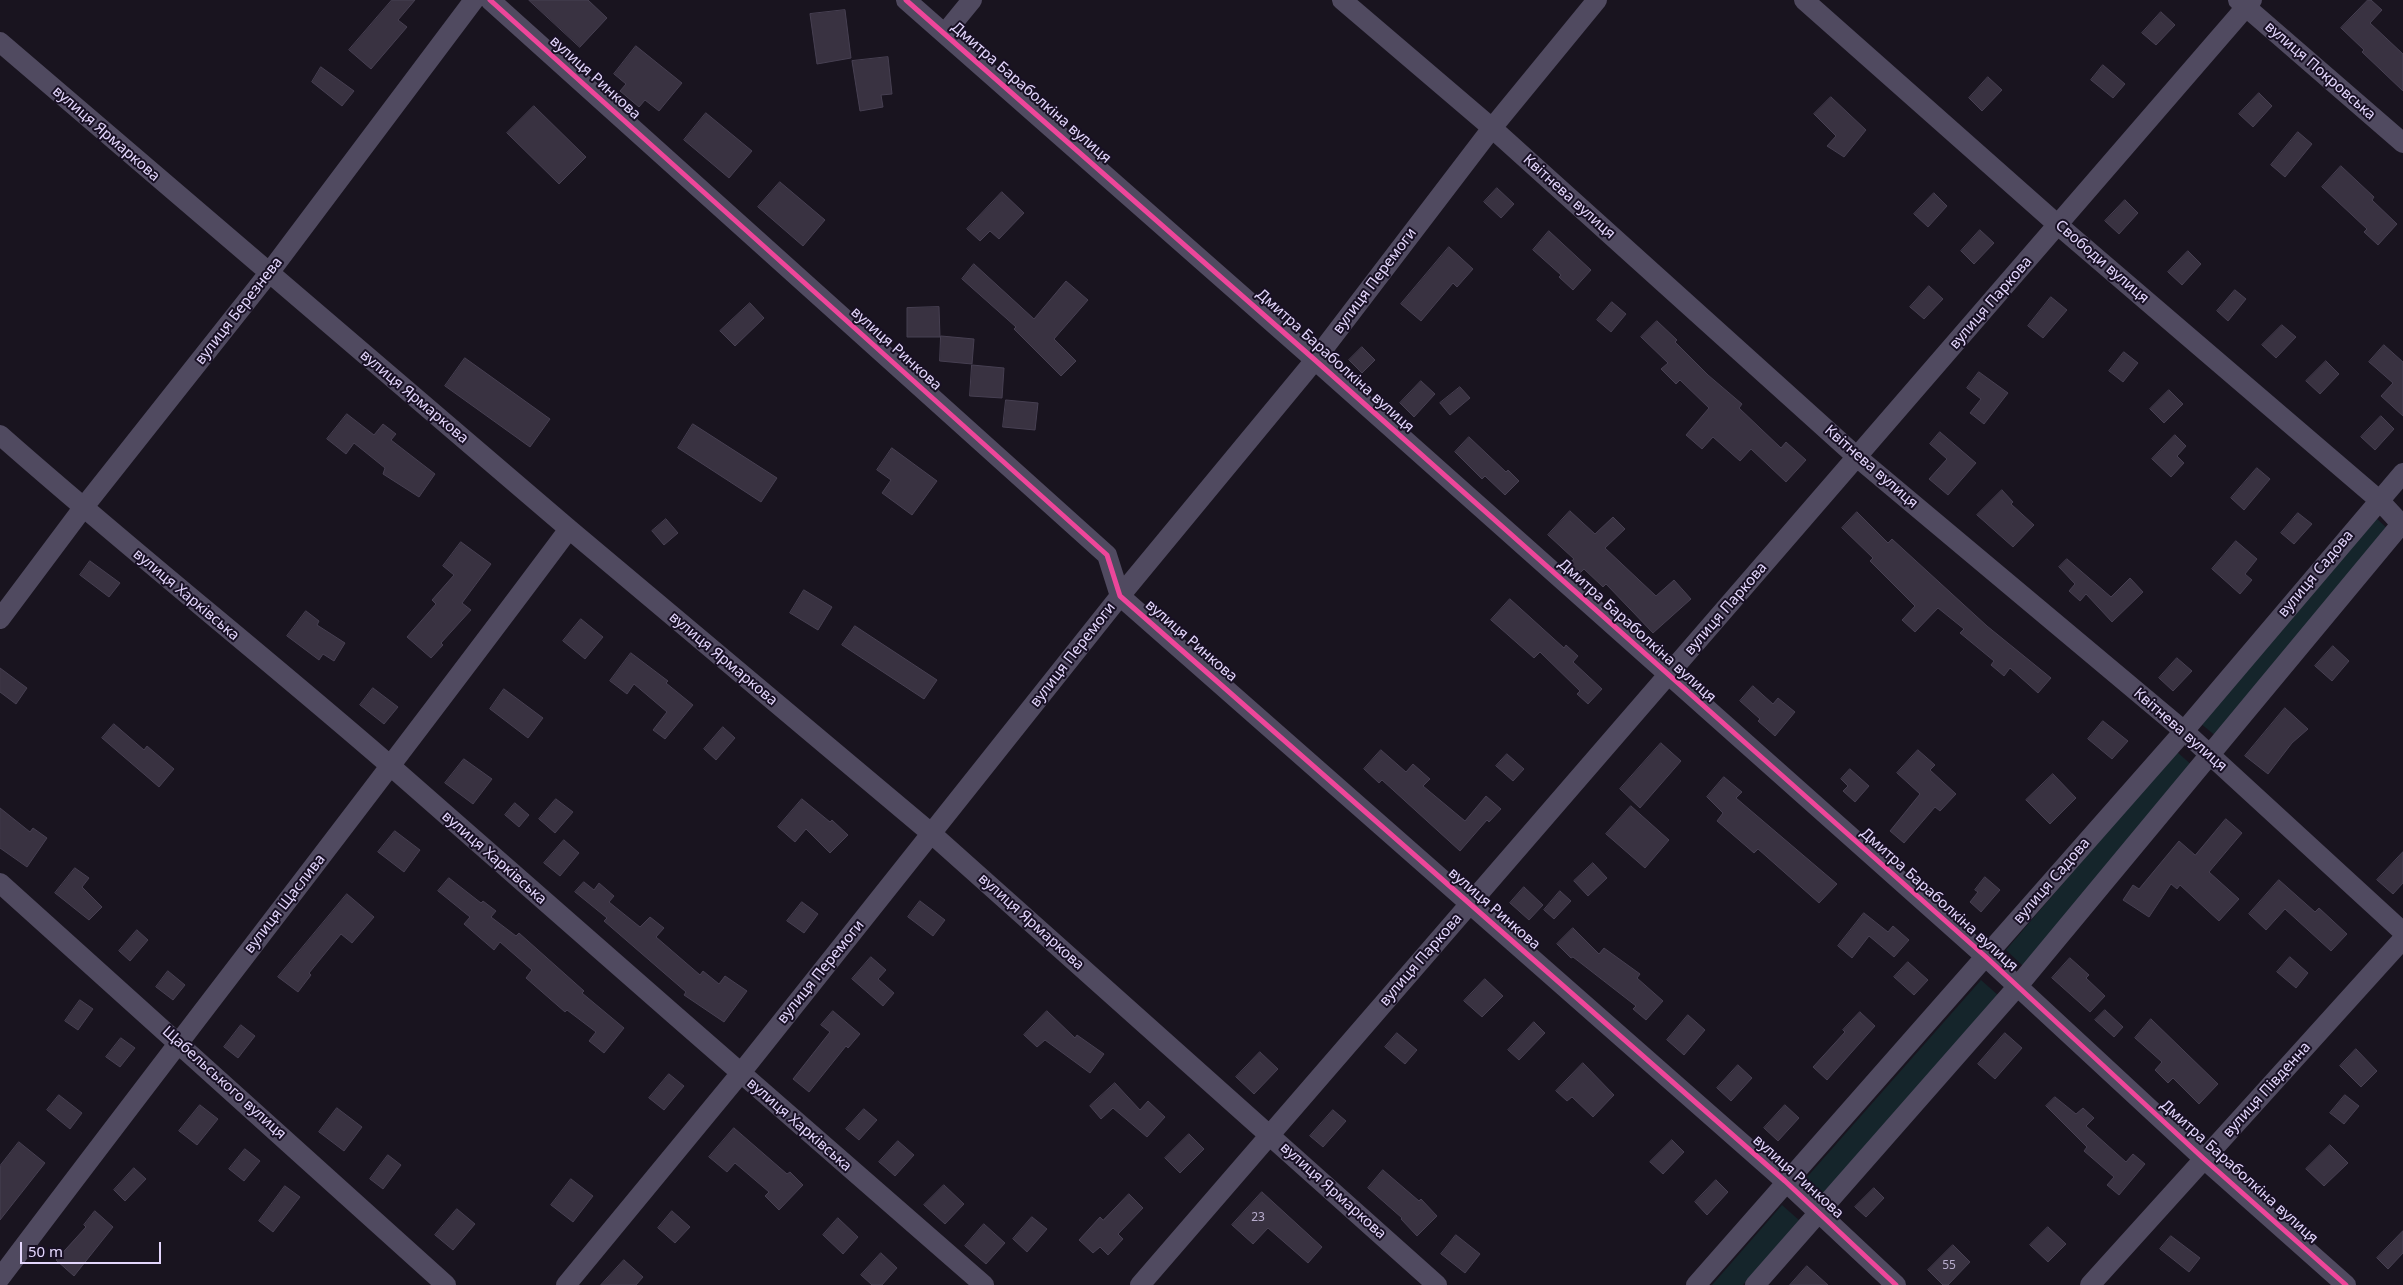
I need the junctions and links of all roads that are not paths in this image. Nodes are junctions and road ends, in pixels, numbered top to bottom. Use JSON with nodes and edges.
{"nodes":[{"id":1,"x":474,"y":0,"type":"edge"},
{"id":2,"x":490,"y":0,"type":"edge"},
{"id":3,"x":906,"y":0,"type":"edge"},
{"id":4,"x":972,"y":0,"type":"edge"},
{"id":5,"x":1342,"y":0,"type":"edge"},
{"id":6,"x":1597,"y":0,"type":"edge"},
{"id":7,"x":1804,"y":0,"type":"edge"},
{"id":8,"x":2245,"y":2,"type":"edge"},
{"id":9,"x":945,"y":34,"type":"junction"},
{"id":10,"x":0,"y":42,"type":"edge"},
{"id":11,"x":1492,"y":128,"type":"junction"},
{"id":12,"x":2403,"y":142,"type":"edge"},
{"id":13,"x":2058,"y":225,"type":"junction"},
{"id":14,"x":269,"y":273,"type":"junction"},
{"id":15,"x":1315,"y":360,"type":"junction"},
{"id":16,"x":0,"y":435,"type":"edge"},
{"id":17,"x":1857,"y":456,"type":"junction"},
{"id":18,"x":2403,"y":473,"type":"edge"},
{"id":19,"x":2379,"y":500,"type":"junction"},
{"id":20,"x":83,"y":508,"type":"junction"},
{"id":21,"x":2402,"y":524,"type":"edge"},
{"id":22,"x":569,"y":529,"type":"junction"},
{"id":23,"x":1120,"y":596,"type":"junction"},
{"id":24,"x":0,"y":619,"type":"edge"},
{"id":25,"x":1668,"y":676,"type":"junction"},
{"id":26,"x":2184,"y":732,"type":"junction"},
{"id":27,"x":2211,"y":756,"type":"junction"},
{"id":28,"x":392,"y":767,"type":"junction"},
{"id":29,"x":932,"y":834,"type":"junction"},
{"id":30,"x":0,"y":883,"type":"edge"},
{"id":31,"x":1470,"y":904,"type":"junction"},
{"id":32,"x":2403,"y":932,"type":"edge"},
{"id":33,"x":2403,"y":939,"type":"edge"},
{"id":34,"x":1986,"y":957,"type":"junction"},
{"id":35,"x":2016,"y":987,"type":"junction"},
{"id":36,"x":178,"y":1042,"type":"junction"},
{"id":37,"x":740,"y":1074,"type":"junction"},
{"id":38,"x":1270,"y":1134,"type":"junction"},
{"id":39,"x":2204,"y":1159,"type":"junction"},
{"id":40,"x":1786,"y":1182,"type":"junction"},
{"id":41,"x":1819,"y":1212,"type":"junction"},
{"id":42,"x":0,"y":1278,"type":"edge"},
{"id":43,"x":446,"y":1285,"type":"edge"},
{"id":44,"x":566,"y":1285,"type":"edge"},
{"id":45,"x":984,"y":1285,"type":"edge"},
{"id":46,"x":1140,"y":1285,"type":"edge"},
{"id":47,"x":1437,"y":1285,"type":"edge"},
{"id":48,"x":1696,"y":1285,"type":"edge"},
{"id":49,"x":1755,"y":1285,"type":"edge"},
{"id":50,"x":1896,"y":1285,"type":"edge"},
{"id":51,"x":2090,"y":1285,"type":"edge"},
{"id":52,"x":2346,"y":1285,"type":"edge"}],
"edges":[{"from":1,"to":14,"type":"street","name":"вулиця Березнева"},
{"from":2,"to":23,"type":"street","name":"вулиця Ринкова"},
{"from":3,"to":9,"type":"street","name":"Дмитра Бараболкіна вулиця"},
{"from":4,"to":9,"type":"street"},
{"from":5,"to":11,"type":"street","name":"Квітнева вулиця"},
{"from":6,"to":11,"type":"street","name":"вулиця Перемоги"},
{"from":7,"to":13,"type":"street","name":"Свободи вулиця"},
{"from":8,"to":12,"type":"street","name":"вулиця Покровська"},
{"from":8,"to":13,"type":"street","name":"вулиця Паркова"},
{"from":9,"to":15,"type":"street","name":"Дмитра Бараболкіна вулиця"},
{"from":10,"to":14,"type":"street","name":"вулиця Ярмаркова"},
{"from":11,"to":15,"type":"street","name":"вулиця Перемоги"},
{"from":11,"to":17,"type":"street","name":"Квітнева вулиця"},
{"from":13,"to":17,"type":"street","name":"вулиця Паркова"},
{"from":13,"to":19,"type":"street","name":"Свободи вулиця"},
{"from":14,"to":20,"type":"street","name":"вулиця Березнева"},
{"from":14,"to":22,"type":"street","name":"вулиця Ярмаркова"},
{"from":15,"to":23,"type":"street","name":"вулиця Перемоги"},
{"from":15,"to":25,"type":"street","name":"Дмитра Бараболкіна вулиця"},
{"from":16,"to":20,"type":"street","name":"вулиця Харківська"},
{"from":17,"to":25,"type":"street","name":"вулиця Паркова"},
{"from":17,"to":26,"type":"street","name":"Квітнева вулиця"},
{"from":18,"to":19,"type":"street","name":"вулиця Садова"},
{"from":19,"to":21,"type":"street","name":"Свободи вулиця"},
{"from":19,"to":26,"type":"street","name":"вулиця Садова"},
{"from":20,"to":24,"type":"street","name":"вулиця Березнева"},
{"from":20,"to":28,"type":"street","name":"вулиця Харківська"},
{"from":21,"to":27,"type":"street"},
{"from":22,"to":28,"type":"street","name":"вулиця Щаслива"},
{"from":22,"to":29,"type":"street","name":"вулиця Ярмаркова"},
{"from":23,"to":29,"type":"street","name":"вулиця Перемоги"},
{"from":23,"to":31,"type":"street","name":"вулиця Ринкова"},
{"from":25,"to":31,"type":"street","name":"вулиця Паркова"},
{"from":25,"to":34,"type":"street","name":"Дмитра Бараболкіна вулиця"},
{"from":26,"to":27,"type":"street","name":"Квітнева вулиця"},
{"from":26,"to":34,"type":"street","name":"вулиця Садова"},
{"from":27,"to":32,"type":"street","name":"Квітнева вулиця"},
{"from":27,"to":35,"type":"street"},
{"from":28,"to":36,"type":"street","name":"вулиця Щаслива"},
{"from":28,"to":37,"type":"street","name":"вулиця Харківська"},
{"from":29,"to":37,"type":"street","name":"вулиця Перемоги"},
{"from":29,"to":38,"type":"street","name":"вулиця Ярмаркова"},
{"from":30,"to":36,"type":"street","name":"Щабельського вулиця"},
{"from":31,"to":38,"type":"street","name":"вулиця Паркова"},
{"from":31,"to":40,"type":"street","name":"вулиця Ринкова"},
{"from":33,"to":39,"type":"street","name":"вулиця Південна"},
{"from":34,"to":35,"type":"street","name":"Дмитра Бараболкіна вулиця"},
{"from":34,"to":40,"type":"street","name":"вулиця Садова"},
{"from":35,"to":39,"type":"street","name":"Дмитра Бараболкіна вулиця"},
{"from":35,"to":41,"type":"street"},
{"from":36,"to":42,"type":"street","name":"вулиця Щаслива"},
{"from":36,"to":43,"type":"street","name":"Щабельського вулиця"},
{"from":37,"to":44,"type":"street","name":"вулиця Перемоги"},
{"from":37,"to":45,"type":"street","name":"вулиця Харківська"},
{"from":38,"to":46,"type":"street","name":"вулиця Паркова"},
{"from":38,"to":47,"type":"street","name":"вулиця Ярмаркова"},
{"from":39,"to":51,"type":"street","name":"вулиця Південна"},
{"from":39,"to":52,"type":"street","name":"Дмитра Бараболкіна вулиця"},
{"from":40,"to":41,"type":"street","name":"вулиця Ринкова"},
{"from":40,"to":48,"type":"street","name":"вулиця Садова"},
{"from":41,"to":49,"type":"street"},
{"from":41,"to":50,"type":"street","name":"вулиця Ринкова"}]}
